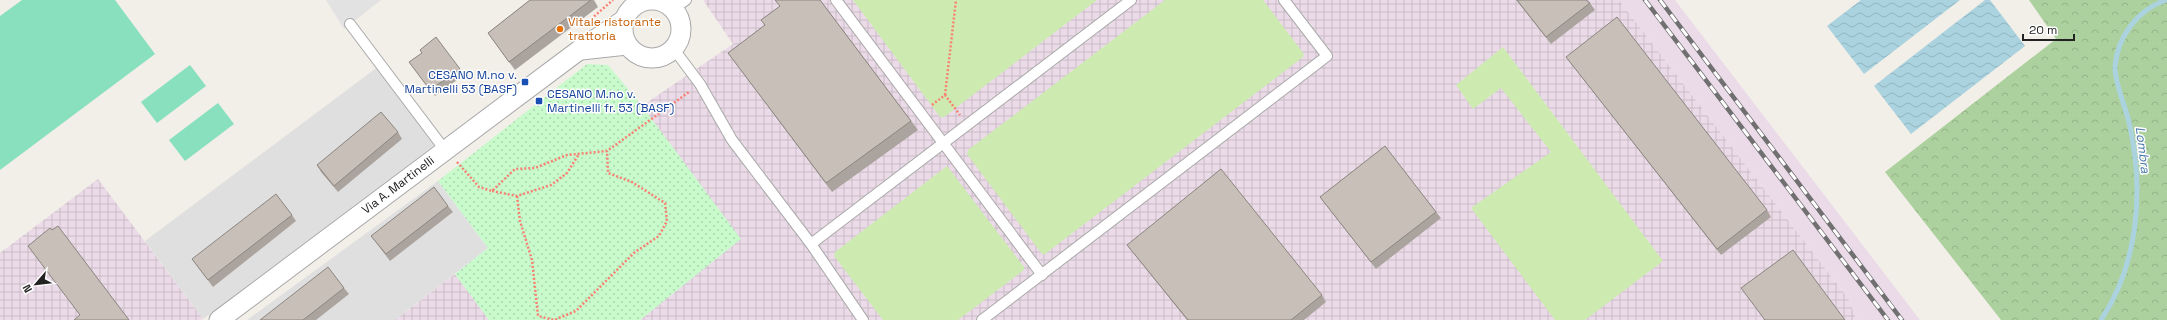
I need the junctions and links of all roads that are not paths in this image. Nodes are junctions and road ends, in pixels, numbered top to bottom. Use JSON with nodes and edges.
{"nodes":[{"id":1,"x":836,"y":0,"type":"edge"},
{"id":2,"x":1131,"y":0,"type":"edge"},
{"id":3,"x":1284,"y":0,"type":"edge"},
{"id":4,"x":636,"y":2,"type":"edge"},
{"id":5,"x":677,"y":3,"type":"edge"},
{"id":6,"x":624,"y":20,"type":"junction"},
{"id":7,"x":350,"y":24,"type":"dead end"},
{"id":8,"x":628,"y":45,"type":"junction"},
{"id":9,"x":674,"y":48,"type":"junction"},
{"id":10,"x":578,"y":51,"type":"junction"},
{"id":11,"x":943,"y":143,"type":"junction"},
{"id":12,"x":446,"y":150,"type":"junction"},
{"id":13,"x":811,"y":244,"type":"junction"},
{"id":14,"x":1042,"y":274,"type":"junction"},
{"id":15,"x":219,"y":320,"type":"edge"},
{"id":16,"x":862,"y":320,"type":"edge"},
{"id":17,"x":982,"y":320,"type":"edge"}],
"edges":[{"from":1,"to":11,"type":"lane"},
{"from":2,"to":11,"type":"lane"},
{"from":3,"to":14,"type":"lane"},
{"from":4,"to":5,"type":"street"},
{"from":4,"to":6,"type":"street"},
{"from":5,"to":9,"type":"street"},
{"from":6,"to":8,"type":"street"},
{"from":6,"to":10,"type":"street","name":"Via A. Martinelli"},
{"from":7,"to":12,"type":"lane"},
{"from":8,"to":9,"type":"street"},
{"from":8,"to":10,"type":"street"},
{"from":9,"to":13,"type":"lane"},
{"from":10,"to":12,"type":"street","name":"Via A. Martinelli"},
{"from":11,"to":13,"type":"lane"},
{"from":11,"to":14,"type":"lane"},
{"from":12,"to":15,"type":"street","name":"Via A. Martinelli"},
{"from":13,"to":16,"type":"lane"},
{"from":14,"to":17,"type":"lane"}]}
